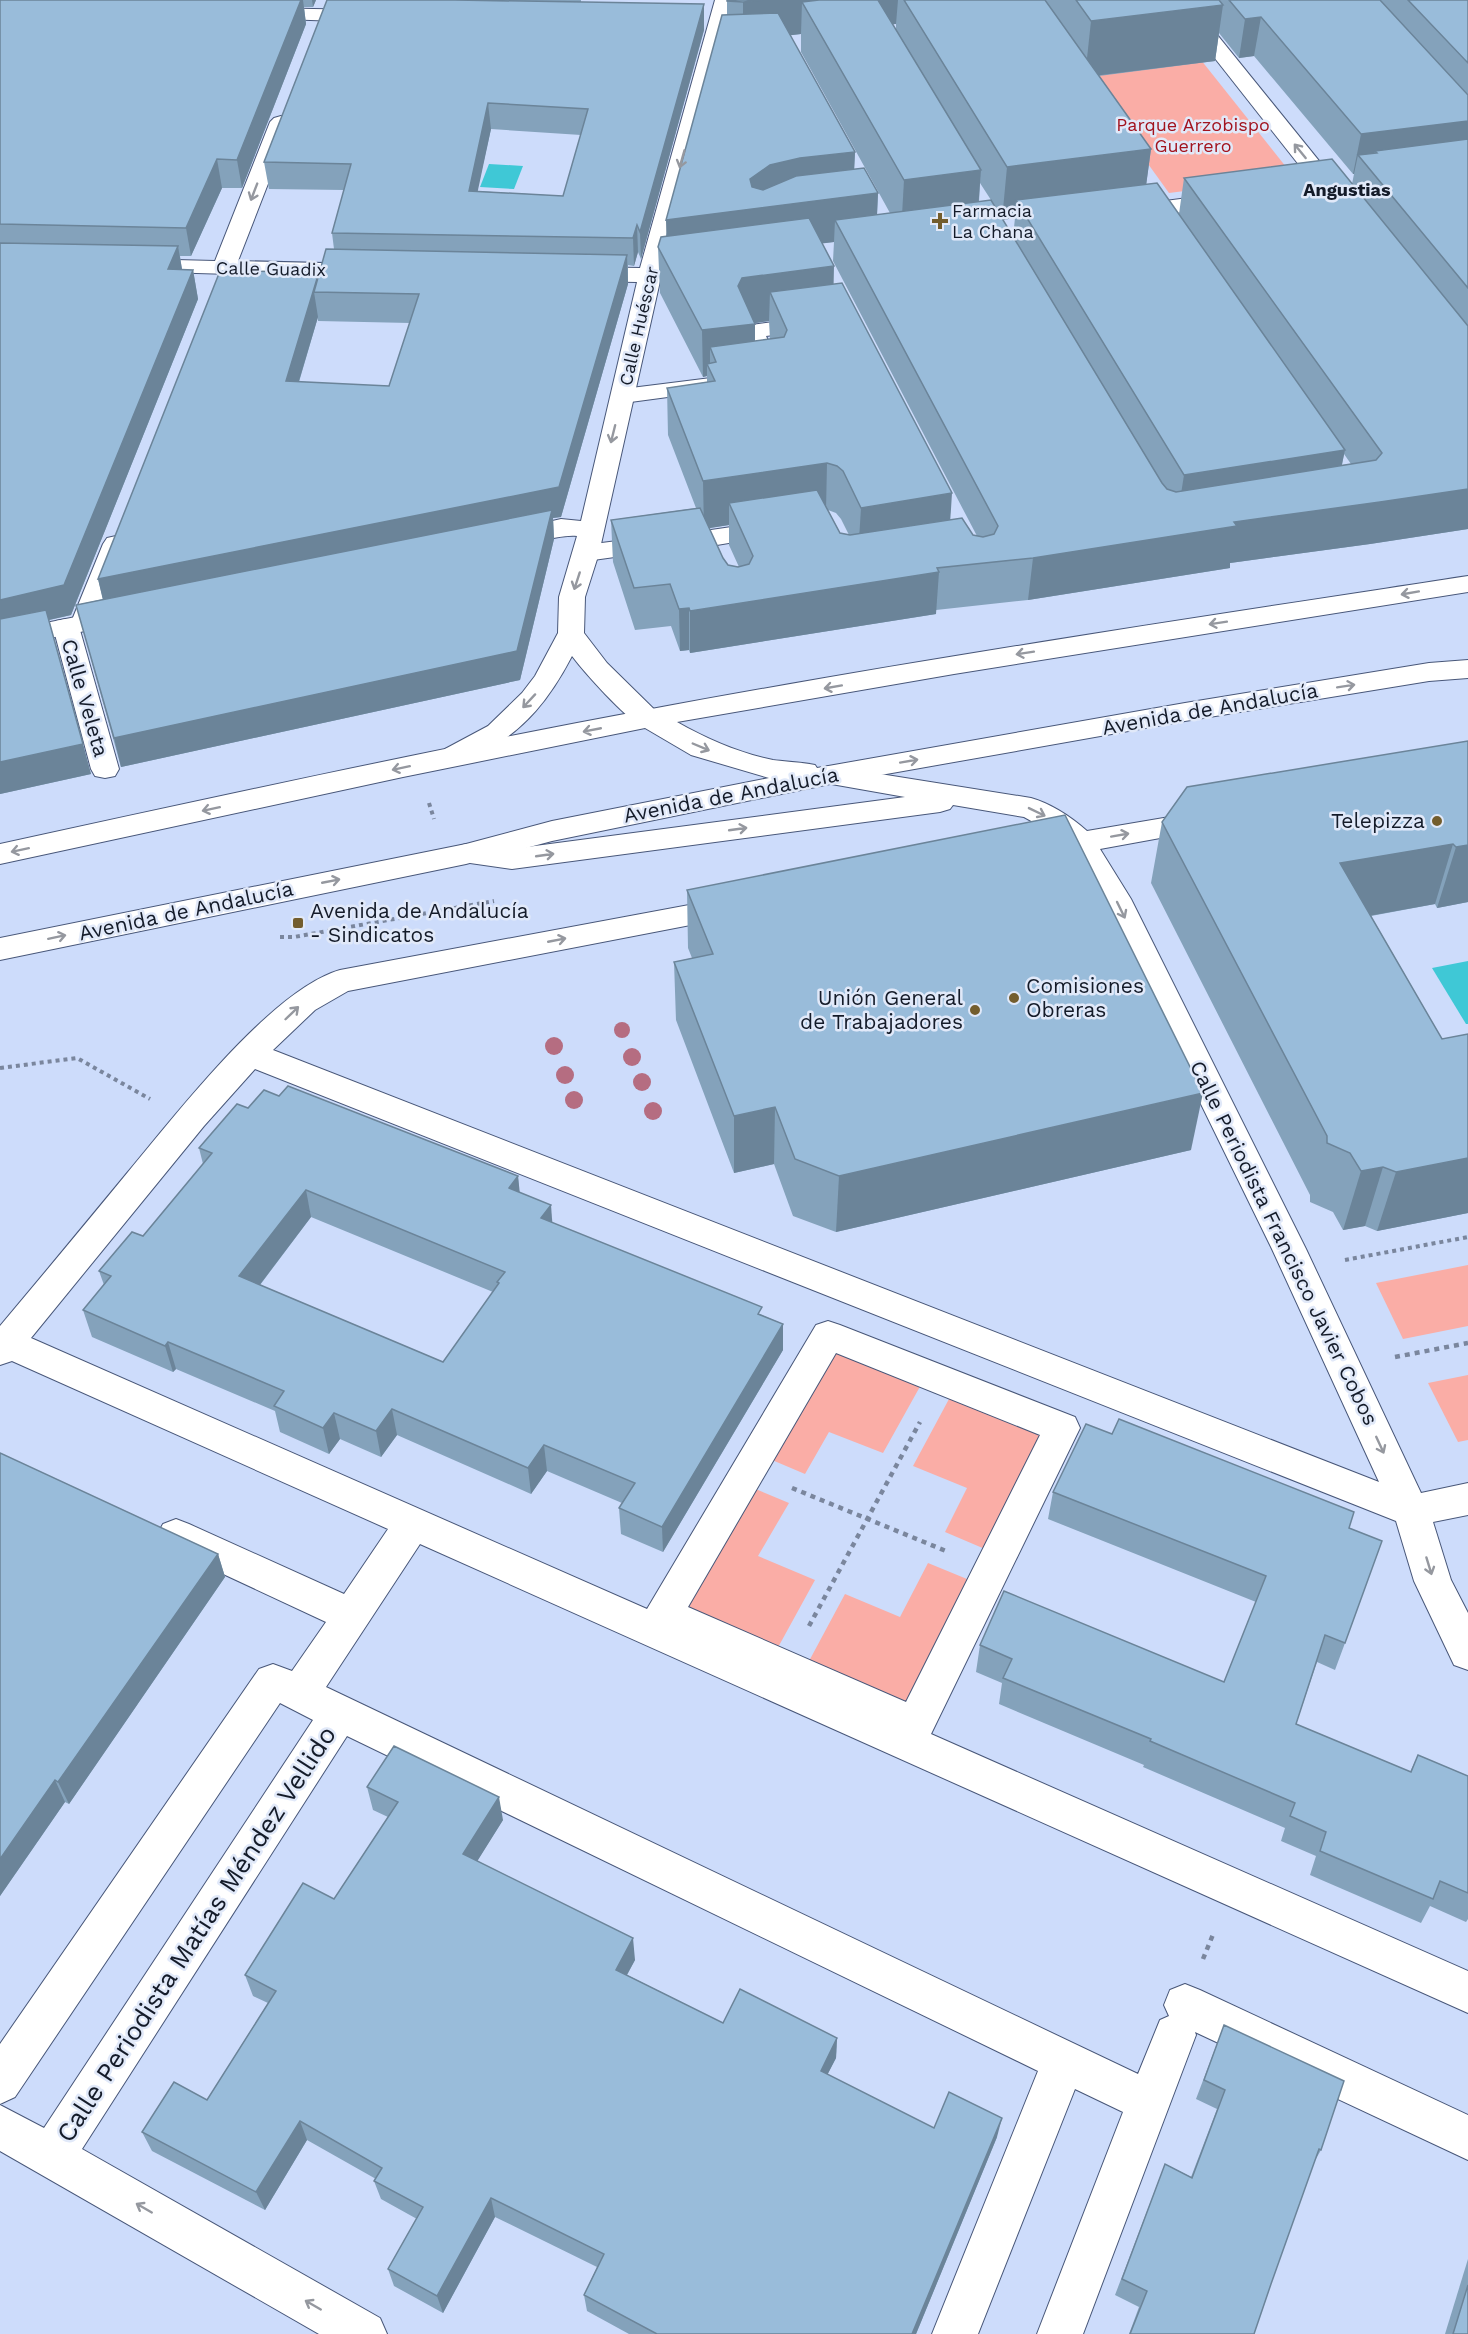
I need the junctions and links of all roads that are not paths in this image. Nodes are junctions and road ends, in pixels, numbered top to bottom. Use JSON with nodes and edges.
{"nodes":[{"id":1,"x":725,"y":0,"type":"edge"},
{"id":2,"x":1176,"y":1,"type":"edge"},
{"id":3,"x":325,"y":8,"type":"edge"},
{"id":4,"x":243,"y":14,"type":"edge"},
{"id":5,"x":385,"y":16,"type":"edge"},
{"id":6,"x":314,"y":37,"type":"edge"},
{"id":7,"x":288,"y":102,"type":"edge"},
{"id":8,"x":1338,"y":185,"type":"junction"},
{"id":9,"x":1304,"y":189,"type":"edge"},
{"id":10,"x":1245,"y":197,"type":"edge"},
{"id":11,"x":1106,"y":215,"type":"edge"},
{"id":12,"x":1352,"y":216,"type":"edge"},
{"id":13,"x":119,"y":266,"type":"edge"},
{"id":14,"x":721,"y":266,"type":"edge"},
{"id":15,"x":384,"y":271,"type":"edge"},
{"id":16,"x":559,"y":274,"type":"edge"},
{"id":17,"x":650,"y":275,"type":"junction"},
{"id":18,"x":221,"y":277,"type":"junction"},
{"id":19,"x":839,"y":320,"type":"edge"},
{"id":20,"x":622,"y":396,"type":"junction"},
{"id":21,"x":792,"y":526,"type":"edge"},
{"id":22,"x":123,"y":527,"type":"edge"},
{"id":23,"x":588,"y":541,"type":"junction"},
{"id":24,"x":480,"y":544,"type":"edge"},
{"id":25,"x":1468,"y":584,"type":"edge"},
{"id":26,"x":154,"y":609,"type":"edge"},
{"id":27,"x":75,"y":625,"type":"junction"},
{"id":28,"x":571,"y":633,"type":"junction"},
{"id":29,"x":0,"y":640,"type":"edge"},
{"id":30,"x":1468,"y":669,"type":"edge"},
{"id":31,"x":650,"y":719,"type":"junction"},
{"id":32,"x":455,"y":756,"type":"junction"},
{"id":33,"x":105,"y":769,"type":"dead end"},
{"id":34,"x":830,"y":775,"type":"junction"},
{"id":35,"x":985,"y":799,"type":"junction"},
{"id":36,"x":1233,"y":816,"type":"edge"},
{"id":37,"x":1081,"y":842,"type":"junction"},
{"id":38,"x":0,"y":854,"type":"edge"},
{"id":39,"x":466,"y":854,"type":"junction"},
{"id":40,"x":1004,"y":856,"type":"edge"},
{"id":41,"x":763,"y":901,"type":"edge"},
{"id":42,"x":0,"y":948,"type":"edge"},
{"id":43,"x":250,"y":1054,"type":"junction"},
{"id":44,"x":4,"y":1347,"type":"edge"},
{"id":45,"x":1468,"y":1499,"type":"edge"},
{"id":46,"x":1411,"y":1511,"type":"junction"},
{"id":47,"x":149,"y":1522,"type":"edge"},
{"id":48,"x":412,"y":1524,"type":"junction"},
{"id":49,"x":352,"y":1616,"type":"junction"},
{"id":50,"x":1468,"y":1653,"type":"edge"},
{"id":51,"x":786,"y":1669,"type":"joint"},
{"id":52,"x":287,"y":1687,"type":"junction"},
{"id":53,"x":340,"y":1713,"type":"junction"},
{"id":54,"x":1468,"y":1992,"type":"edge"},
{"id":55,"x":1064,"y":2061,"type":"junction"},
{"id":56,"x":0,"y":2082,"type":"edge"},
{"id":57,"x":1149,"y":2102,"type":"junction"},
{"id":58,"x":0,"y":2127,"type":"edge"},
{"id":59,"x":1468,"y":2138,"type":"edge"},
{"id":60,"x":52,"y":2155,"type":"junction"},
{"id":61,"x":364,"y":2334,"type":"edge"},
{"id":62,"x":954,"y":2334,"type":"edge"},
{"id":63,"x":1060,"y":2334,"type":"edge"}],
"edges":[{"from":1,"to":17,"type":"street","name":"Calle Huéscar","one_way":true},
{"from":8,"to":2,"type":"street","one_way":true},
{"from":3,"to":4,"type":"street"},
{"from":3,"to":5,"type":"street"},
{"from":3,"to":6,"type":"street"},
{"from":7,"to":18,"type":"street","one_way":true},
{"from":8,"to":9,"type":"street"},
{"from":8,"to":12,"type":"street"},
{"from":10,"to":11,"type":"street"},
{"from":13,"to":18,"type":"street","name":"Calle Guadix"},
{"from":14,"to":17,"type":"street"},
{"from":15,"to":18,"type":"street","name":"Calle Guadix"},
{"from":16,"to":17,"type":"street"},
{"from":17,"to":20,"type":"street","name":"Calle Huéscar"},
{"from":19,"to":20,"type":"street"},
{"from":20,"to":23,"type":"street","name":"Calle Huéscar","one_way":true},
{"from":21,"to":23,"type":"street"},
{"from":22,"to":27,"type":"street","name":"Calle Veleta"},
{"from":23,"to":24,"type":"street"},
{"from":23,"to":28,"type":"street","name":"Calle Huéscar","one_way":true},
{"from":25,"to":31,"type":"street","one_way":true},
{"from":26,"to":27,"type":"street"},
{"from":27,"to":29,"type":"street"},
{"from":27,"to":33,"type":"street","name":"Calle Veleta"},
{"from":28,"to":31,"type":"street"},
{"from":28,"to":32,"type":"street","name":"Calle Huéscar","one_way":true},
{"from":34,"to":30,"type":"street","name":"Avenida de Andalucía","one_way":true},
{"from":31,"to":32,"type":"street","one_way":true},
{"from":31,"to":34,"type":"street","one_way":true},
{"from":32,"to":38,"type":"street","one_way":true},
{"from":34,"to":35,"type":"street"},
{"from":34,"to":39,"type":"street","name":"Avenida de Andalucía"},
{"from":35,"to":37,"type":"street","name":"Calle Periodista Francisco Javier Cobos","one_way":true},
{"from":39,"to":35,"type":"street","one_way":true},
{"from":37,"to":36,"type":"street","one_way":true},
{"from":37,"to":40,"type":"street"},
{"from":37,"to":46,"type":"street","name":"Calle Periodista Francisco Javier Cobos","one_way":true},
{"from":42,"to":39,"type":"street","name":"Avenida de Andalucía","one_way":true},
{"from":43,"to":41,"type":"street","one_way":true},
{"from":43,"to":44,"type":"street"},
{"from":43,"to":46,"type":"street"},
{"from":44,"to":48,"type":"street"},
{"from":45,"to":46,"type":"street"},
{"from":46,"to":50,"type":"street","name":"Calle Periodista Francisco Javier Cobos","one_way":true},
{"from":47,"to":49,"type":"street"},
{"from":48,"to":49,"type":"street","name":"Calle Periodista Matías Méndez Vellido"},
{"from":48,"to":54,"type":"street"},
{"from":49,"to":52,"type":"street","name":"Calle Periodista Matías Méndez Vellido"},
{"from":51,"to":51,"type":"street"},
{"from":52,"to":53,"type":"street"},
{"from":52,"to":56,"type":"street","name":"Calle Periodista Matías Méndez Vellido"},
{"from":53,"to":55,"type":"street"},
{"from":53,"to":60,"type":"street","name":"Calle Periodista Matías Méndez Vellido"},
{"from":55,"to":57,"type":"street"},
{"from":55,"to":62,"type":"street"},
{"from":57,"to":59,"type":"street"},
{"from":57,"to":63,"type":"street"},
{"from":58,"to":60,"type":"street"},
{"from":61,"to":60,"type":"street","one_way":true}]}
